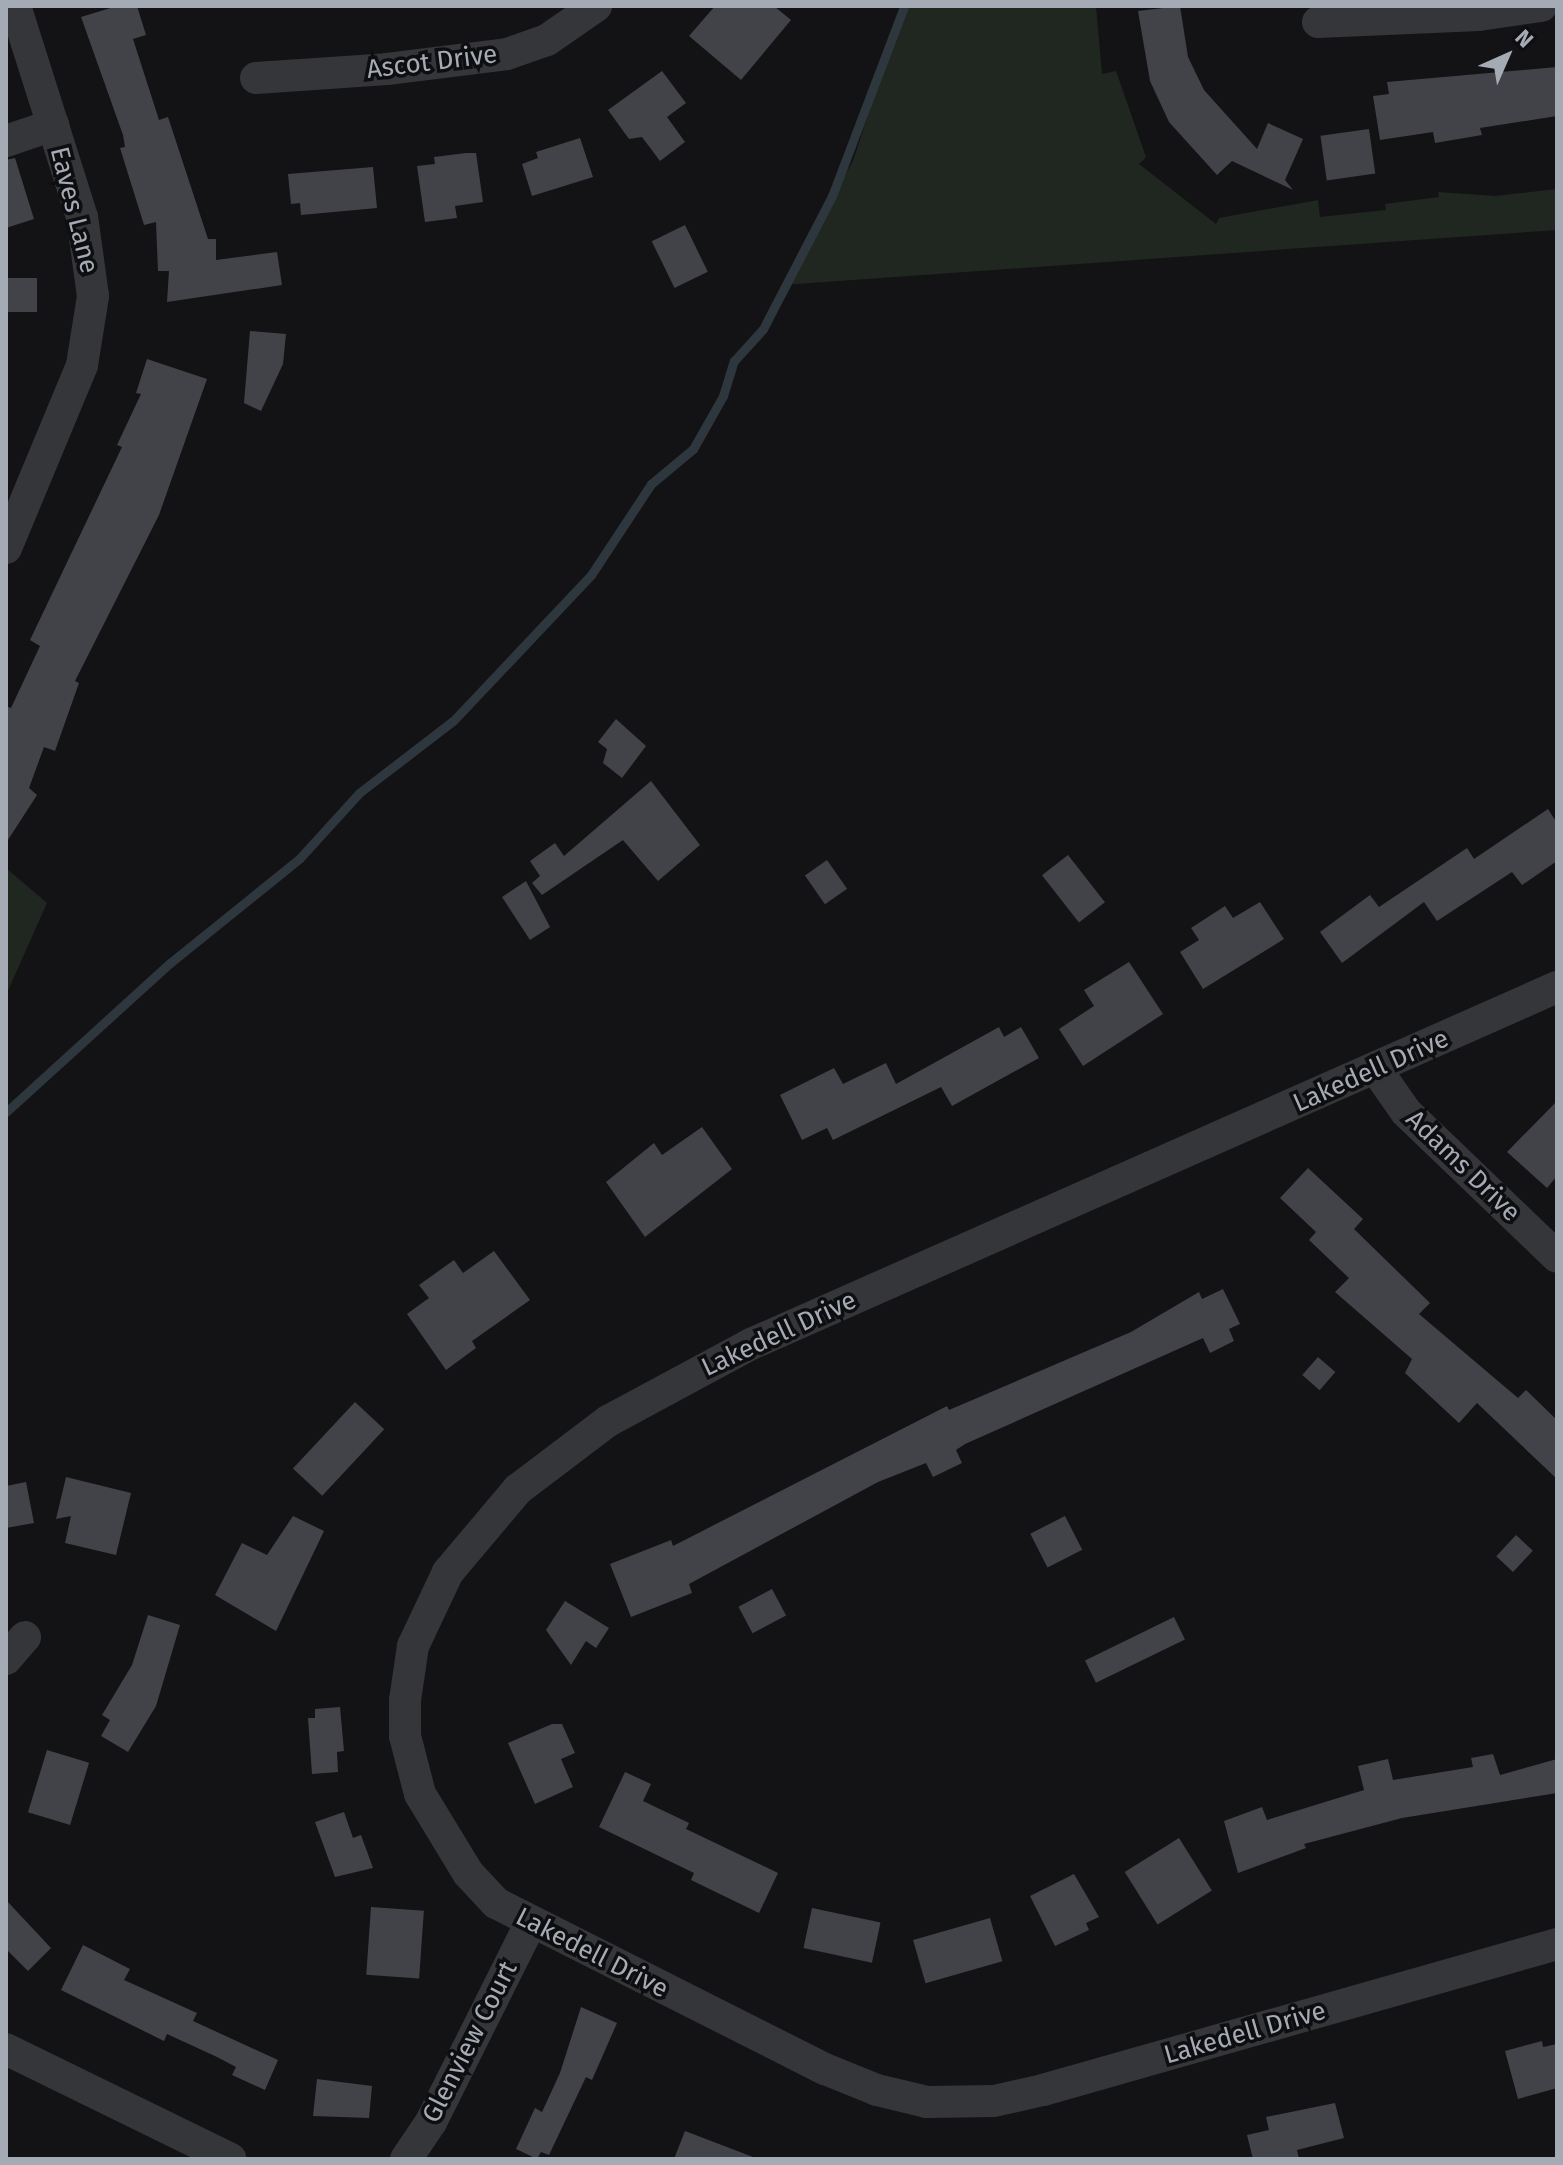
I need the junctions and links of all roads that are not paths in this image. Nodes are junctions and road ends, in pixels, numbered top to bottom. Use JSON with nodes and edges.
{"nodes":[{"id":1,"x":15,"y":6,"type":"edge"},
{"id":2,"x":596,"y":6,"type":"edge"},
{"id":3,"x":1541,"y":6,"type":"edge"},
{"id":4,"x":1318,"y":22,"type":"dead end"},
{"id":5,"x":256,"y":78,"type":"dead end"},
{"id":6,"x":53,"y":125,"type":"junction"},
{"id":7,"x":6,"y":141,"type":"edge"},
{"id":8,"x":6,"y":548,"type":"edge"},
{"id":9,"x":1557,"y":987,"type":"edge"},
{"id":10,"x":1376,"y":1069,"type":"junction"},
{"id":11,"x":1557,"y":1257,"type":"edge"},
{"id":12,"x":530,"y":1924,"type":"junction"},
{"id":13,"x":1557,"y":1944,"type":"edge"},
{"id":14,"x":6,"y":2049,"type":"edge"},
{"id":15,"x":231,"y":2159,"type":"edge"},
{"id":16,"x":406,"y":2159,"type":"edge"}],
"edges":[{"from":1,"to":6,"type":"street","name":"Eaves Lane"},
{"from":2,"to":5,"type":"street","name":"Ascot Drive"},
{"from":3,"to":4,"type":"street"},
{"from":6,"to":7,"type":"street"},
{"from":6,"to":8,"type":"street","name":"Eaves Lane"},
{"from":9,"to":10,"type":"street","name":"Lakedell Drive"},
{"from":10,"to":11,"type":"street","name":"Adams Drive"},
{"from":10,"to":12,"type":"street","name":"Lakedell Drive"},
{"from":12,"to":13,"type":"street","name":"Lakedell Drive"},
{"from":12,"to":16,"type":"street","name":"Glenview Court"},
{"from":14,"to":15,"type":"street"}]}
